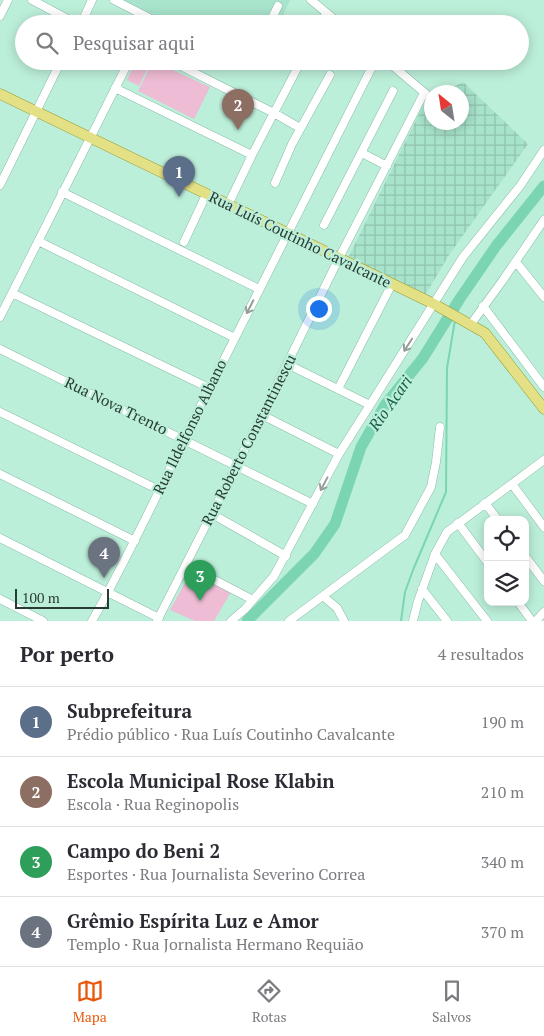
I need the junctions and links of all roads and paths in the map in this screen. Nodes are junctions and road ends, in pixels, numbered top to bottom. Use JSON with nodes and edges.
{"nodes":[{"id":1,"x":8,"y":0,"type":"edge"},
{"id":2,"x":32,"y":0,"type":"edge"},
{"id":3,"x":92,"y":0,"type":"edge"},
{"id":4,"x":114,"y":0,"type":"edge"},
{"id":5,"x":311,"y":0,"type":"edge"},
{"id":6,"x":278,"y":6,"type":"dead end"},
{"id":7,"x":326,"y":13,"type":"joint"},
{"id":8,"x":67,"y":15,"type":"edge"},
{"id":9,"x":84,"y":15,"type":"edge"},
{"id":10,"x":143,"y":15,"type":"edge"},
{"id":11,"x":274,"y":15,"type":"edge"},
{"id":12,"x":329,"y":15,"type":"edge"},
{"id":13,"x":0,"y":16,"type":"edge"},
{"id":14,"x":56,"y":70,"type":"edge"},
{"id":15,"x":124,"y":70,"type":"edge"},
{"id":16,"x":189,"y":70,"type":"edge"},
{"id":17,"x":296,"y":70,"type":"edge"},
{"id":18,"x":371,"y":70,"type":"edge"},
{"id":19,"x":397,"y":70,"type":"edge"},
{"id":20,"x":330,"y":75,"type":"dead end"},
{"id":21,"x":115,"y":88,"type":"junction"},
{"id":22,"x":393,"y":91,"type":"dead end"},
{"id":23,"x":424,"y":93,"type":"joint"},
{"id":24,"x":0,"y":94,"type":"edge"},
{"id":25,"x":36,"y":111,"type":"junction"},
{"id":26,"x":274,"y":113,"type":"junction"},
{"id":27,"x":300,"y":128,"type":"junction"},
{"id":28,"x":90,"y":138,"type":"junction"},
{"id":29,"x":544,"y":150,"type":"edge"},
{"id":30,"x":362,"y":153,"type":"junction"},
{"id":31,"x":252,"y":155,"type":"junction"},
{"id":32,"x":387,"y":166,"type":"junction"},
{"id":33,"x":275,"y":183,"type":"dead end"},
{"id":34,"x":0,"y":186,"type":"edge"},
{"id":35,"x":62,"y":192,"type":"junction"},
{"id":36,"x":206,"y":195,"type":"junction"},
{"id":37,"x":228,"y":205,"type":"junction"},
{"id":38,"x":544,"y":220,"type":"edge"},
{"id":39,"x":324,"y":225,"type":"dead end"},
{"id":40,"x":287,"y":232,"type":"junction"},
{"id":41,"x":38,"y":241,"type":"junction"},
{"id":42,"x":184,"y":242,"type":"dead end"},
{"id":43,"x":339,"y":258,"type":"junction"},
{"id":44,"x":516,"y":262,"type":"junction"},
{"id":45,"x":392,"y":284,"type":"junction"},
{"id":46,"x":259,"y":289,"type":"junction"},
{"id":47,"x":12,"y":292,"type":"junction"},
{"id":48,"x":544,"y":297,"type":"edge"},
{"id":49,"x":437,"y":306,"type":"junction"},
{"id":50,"x":483,"y":306,"type":"junction"},
{"id":51,"x":0,"y":317,"type":"edge"},
{"id":52,"x":468,"y":323,"type":"junction"},
{"id":53,"x":234,"y":338,"type":"junction"},
{"id":54,"x":0,"y":349,"type":"edge"},
{"id":55,"x":287,"y":364,"type":"junction"},
{"id":56,"x":527,"y":365,"type":"junction"},
{"id":57,"x":516,"y":374,"type":"junction"},
{"id":58,"x":544,"y":387,"type":"edge"},
{"id":59,"x":209,"y":388,"type":"junction"},
{"id":60,"x":338,"y":389,"type":"junction"},
{"id":61,"x":370,"y":405,"type":"junction"},
{"id":62,"x":544,"y":409,"type":"edge"},
{"id":63,"x":0,"y":412,"type":"edge"},
{"id":64,"x":262,"y":415,"type":"junction"},
{"id":65,"x":440,"y":426,"type":"dead end"},
{"id":66,"x":184,"y":440,"type":"junction"},
{"id":67,"x":340,"y":454,"type":"junction"},
{"id":68,"x":543,"y":464,"type":"edge"},
{"id":69,"x":236,"y":466,"type":"junction"},
{"id":70,"x":0,"y":474,"type":"edge"},
{"id":71,"x":512,"y":484,"type":"junction"},
{"id":72,"x":159,"y":490,"type":"junction"},
{"id":73,"x":485,"y":503,"type":"junction"},
{"id":74,"x":313,"y":504,"type":"junction"},
{"id":75,"x":212,"y":514,"type":"junction"},
{"id":76,"x":495,"y":516,"type":"edge"},
{"id":77,"x":458,"y":524,"type":"junction"},
{"id":78,"x":544,"y":527,"type":"edge"},
{"id":79,"x":0,"y":538,"type":"edge"},
{"id":80,"x":135,"y":541,"type":"junction"},
{"id":81,"x":435,"y":554,"type":"junction"},
{"id":82,"x":286,"y":556,"type":"junction"},
{"id":83,"x":486,"y":561,"type":"edge"},
{"id":84,"x":529,"y":561,"type":"edge"},
{"id":85,"x":186,"y":565,"type":"junction"},
{"id":86,"x":544,"y":581,"type":"edge"},
{"id":87,"x":422,"y":589,"type":"junction"},
{"id":88,"x":109,"y":592,"type":"junction"},
{"id":89,"x":322,"y":596,"type":"junction"},
{"id":90,"x":0,"y":600,"type":"edge"},
{"id":91,"x":253,"y":600,"type":"junction"},
{"id":92,"x":521,"y":606,"type":"edge"},
{"id":93,"x":544,"y":612,"type":"edge"},
{"id":94,"x":158,"y":619,"type":"edge"},
{"id":95,"x":43,"y":621,"type":"edge"},
{"id":96,"x":92,"y":621,"type":"edge"},
{"id":97,"x":231,"y":621,"type":"edge"},
{"id":98,"x":289,"y":621,"type":"edge"},
{"id":99,"x":344,"y":621,"type":"edge"},
{"id":100,"x":413,"y":621,"type":"edge"},
{"id":101,"x":447,"y":621,"type":"edge"},
{"id":102,"x":487,"y":621,"type":"edge"},
{"id":103,"x":534,"y":621,"type":"edge"}],
"edges":[{"from":1,"to":13,"type":"street"},
{"from":2,"to":8,"type":"street"},
{"from":3,"to":9,"type":"street"},
{"from":4,"to":10,"type":"street"},
{"from":5,"to":7,"type":"street"},
{"from":6,"to":11,"type":"street"},
{"from":7,"to":12,"type":"street"},
{"from":14,"to":25,"type":"street"},
{"from":15,"to":21,"type":"street"},
{"from":16,"to":26,"type":"street"},
{"from":17,"to":26,"type":"street"},
{"from":18,"to":40,"type":"street","name":"Rua Ildelfonso Albano"},
{"from":19,"to":23,"type":"street"},
{"from":20,"to":27,"type":"street"},
{"from":21,"to":28,"type":"street"},
{"from":21,"to":31,"type":"street"},
{"from":22,"to":30,"type":"street"},
{"from":23,"to":32,"type":"street","name":"Rua Roberto Constantinescu"},
{"from":24,"to":25,"type":"main road","name":"Rua Luís Coutinho Cavalcante"},
{"from":25,"to":28,"type":"main road","name":"Rua Luís Coutinho Cavalcante"},
{"from":25,"to":34,"type":"street"},
{"from":26,"to":27,"type":"street"},
{"from":26,"to":31,"type":"street"},
{"from":27,"to":33,"type":"street"},
{"from":28,"to":35,"type":"street"},
{"from":28,"to":36,"type":"main road","name":"Rua Luís Coutinho Cavalcante"},
{"from":29,"to":49,"type":"street"},
{"from":30,"to":32,"type":"street"},
{"from":30,"to":39,"type":"street"},
{"from":31,"to":37,"type":"street"},
{"from":32,"to":43,"type":"street","name":"Rua Roberto Constantinescu"},
{"from":35,"to":41,"type":"street"},
{"from":35,"to":46,"type":"street"},
{"from":36,"to":37,"type":"main road","name":"Rua Luís Coutinho Cavalcante"},
{"from":36,"to":42,"type":"street"},
{"from":37,"to":40,"type":"main road","name":"Rua Luís Coutinho Cavalcante"},
{"from":38,"to":44,"type":"street"},
{"from":40,"to":43,"type":"main road","name":"Rua Luís Coutinho Cavalcante"},
{"from":40,"to":46,"type":"street","name":"Rua Ildelfonso Albano"},
{"from":41,"to":47,"type":"street"},
{"from":41,"to":53,"type":"street"},
{"from":43,"to":45,"type":"main road","name":"Rua Luís Coutinho Cavalcante"},
{"from":43,"to":55,"type":"street","name":"Rua Roberto Constantinescu"},
{"from":44,"to":48,"type":"street"},
{"from":44,"to":50,"type":"street"},
{"from":45,"to":49,"type":"main road","name":"Rua Luís Coutinho Cavalcante"},
{"from":45,"to":60,"type":"street"},
{"from":46,"to":53,"type":"street","name":"Rua Ildelfonso Albano","one_way":true},
{"from":47,"to":51,"type":"street"},
{"from":47,"to":59,"type":"street"},
{"from":49,"to":52,"type":"main road","name":"Rua Luís Coutinho Cavalcante"},
{"from":49,"to":61,"type":"street","one_way":true},
{"from":50,"to":52,"type":"street"},
{"from":50,"to":56,"type":"street"},
{"from":52,"to":57,"type":"main road","name":"Rua Luís Coutinho Cavalcante"},
{"from":53,"to":59,"type":"street","name":"Rua Ildelfonso Albano"},
{"from":54,"to":66,"type":"street","name":"Rua Nova Trento"},
{"from":55,"to":60,"type":"street"},
{"from":55,"to":64,"type":"street","name":"Rua Roberto Constantinescu"},
{"from":56,"to":57,"type":"street"},
{"from":56,"to":58,"type":"street"},
{"from":57,"to":62,"type":"main road","name":"Rua Luís Coutinho Cavalcante"},
{"from":59,"to":66,"type":"street","name":"Rua Ildelfonso Albano"},
{"from":60,"to":61,"type":"street"},
{"from":61,"to":67,"type":"street"},
{"from":63,"to":72,"type":"street"},
{"from":64,"to":67,"type":"street"},
{"from":64,"to":69,"type":"street","name":"Rua Roberto Constantinescu"},
{"from":65,"to":89,"type":"street"},
{"from":66,"to":69,"type":"street","name":"Rua Nova Trento"},
{"from":66,"to":72,"type":"street","name":"Rua Ildelfonso Albano"},
{"from":67,"to":74,"type":"street","one_way":true},
{"from":68,"to":71,"type":"street"},
{"from":69,"to":74,"type":"street","name":"Rua Nova Trento"},
{"from":69,"to":75,"type":"street","name":"Rua Roberto Constantinescu"},
{"from":70,"to":80,"type":"street"},
{"from":71,"to":73,"type":"street"},
{"from":71,"to":78,"type":"street"},
{"from":72,"to":80,"type":"street","name":"Rua Ildelfonso Albano"},
{"from":73,"to":76,"type":"street"},
{"from":73,"to":77,"type":"street"},
{"from":74,"to":82,"type":"street"},
{"from":75,"to":82,"type":"street"},
{"from":75,"to":85,"type":"street","name":"Rua Roberto Constantinescu"},
{"from":77,"to":81,"type":"street"},
{"from":77,"to":83,"type":"street"},
{"from":79,"to":88,"type":"street"},
{"from":80,"to":88,"type":"street","name":"Rua Ildelfonso Albano"},
{"from":81,"to":87,"type":"street"},
{"from":81,"to":102,"type":"street"},
{"from":82,"to":91,"type":"street"},
{"from":84,"to":86,"type":"street"},
{"from":85,"to":91,"type":"street"},
{"from":85,"to":94,"type":"street","name":"Rua Roberto Constantinescu"},
{"from":87,"to":100,"type":"street"},
{"from":87,"to":101,"type":"street"},
{"from":88,"to":94,"type":"street"},
{"from":88,"to":96,"type":"street","name":"Rua Ildelfonso Albano"},
{"from":89,"to":98,"type":"street"},
{"from":89,"to":99,"type":"street"},
{"from":90,"to":95,"type":"street"},
{"from":91,"to":97,"type":"street"},
{"from":92,"to":103,"type":"street"},
{"from":93,"to":103,"type":"street"}]}
